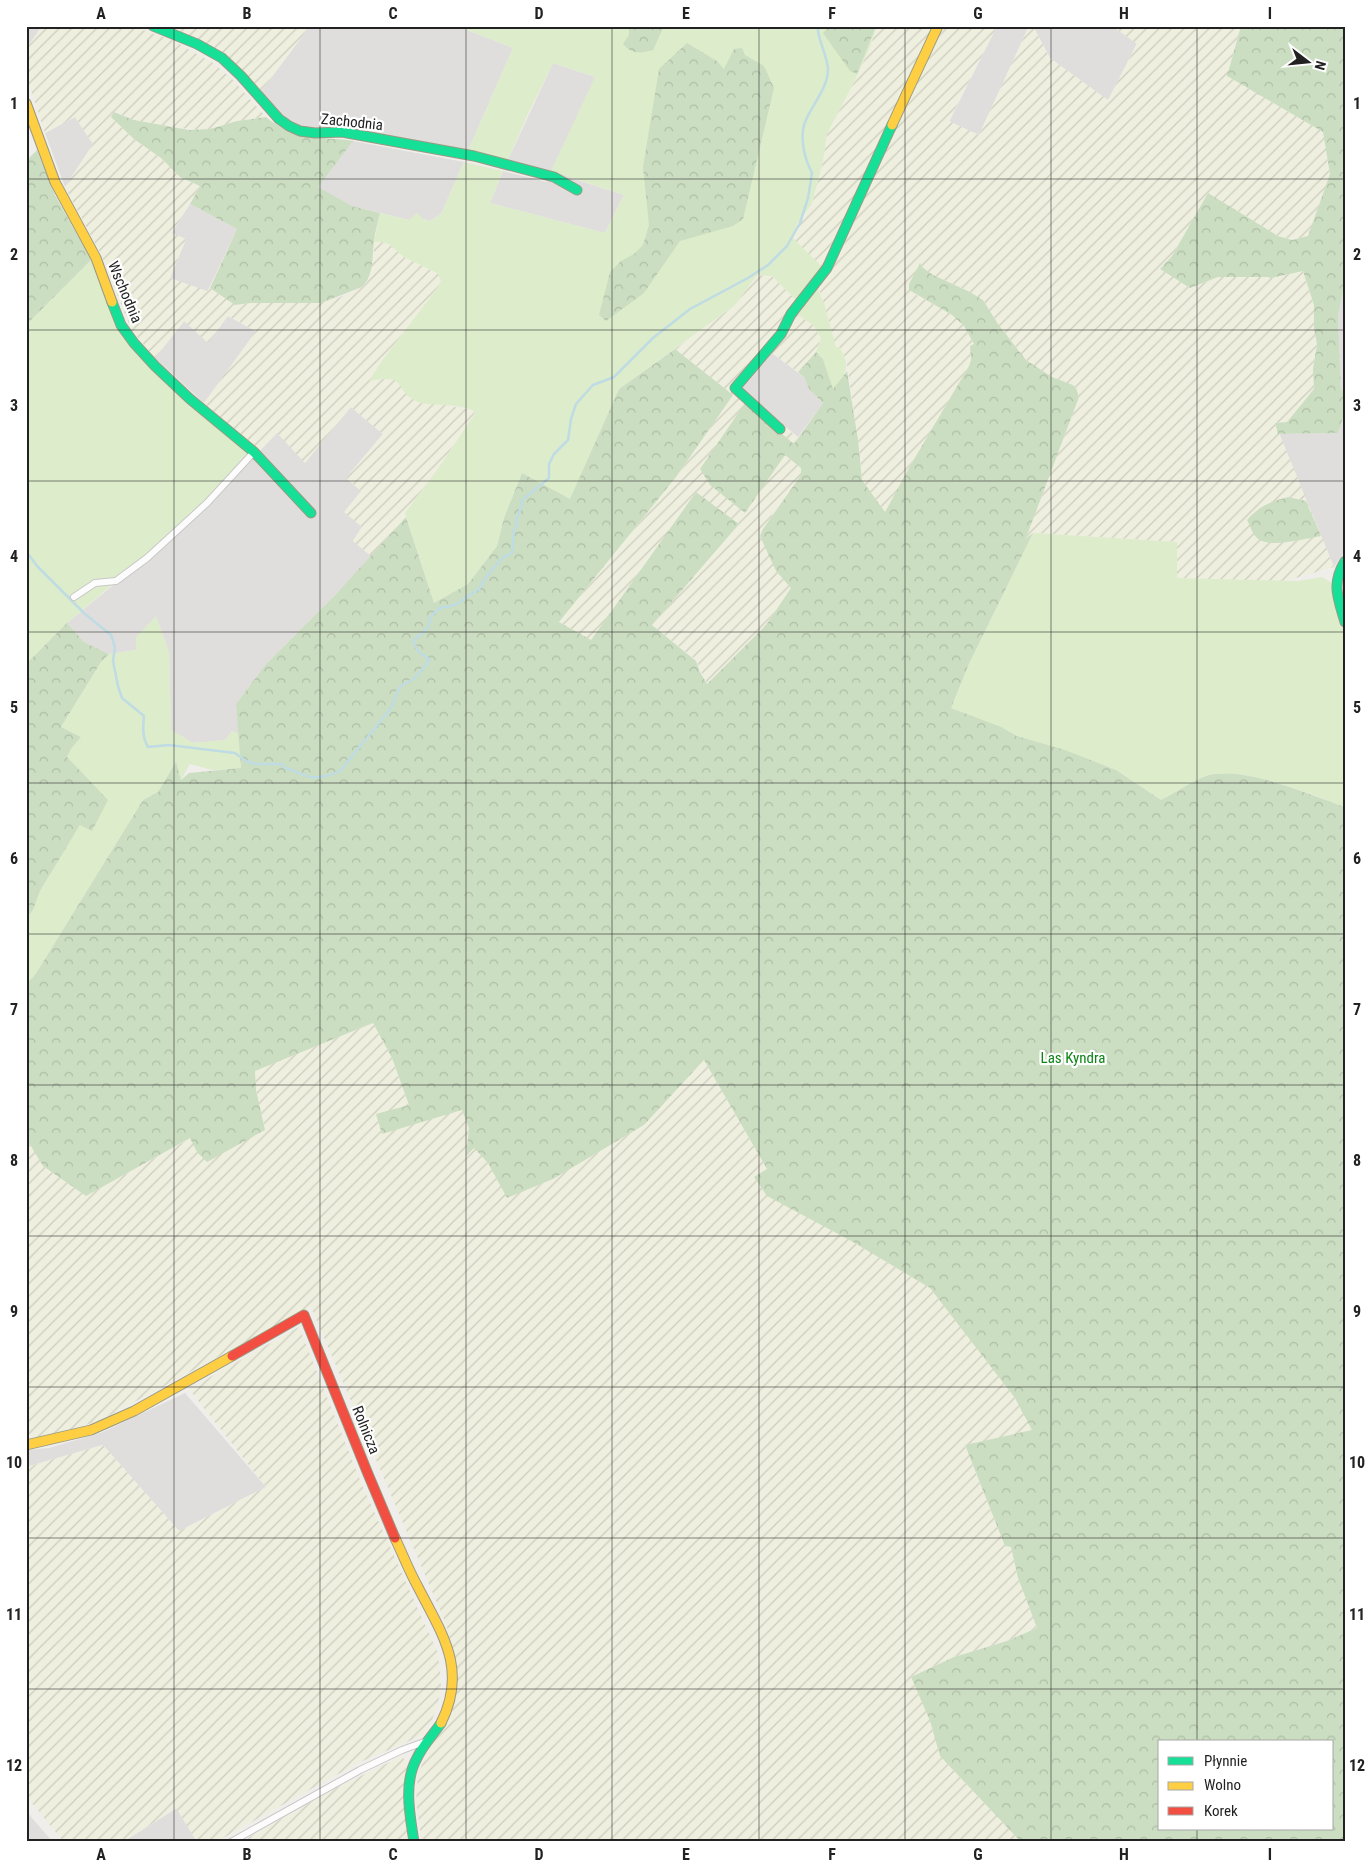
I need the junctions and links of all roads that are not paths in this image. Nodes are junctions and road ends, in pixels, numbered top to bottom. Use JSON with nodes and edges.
{"nodes":[{"id":1,"x":153,"y":26,"type":"edge"},
{"id":2,"x":938,"y":26,"type":"edge"},
{"id":3,"x":26,"y":103,"type":"edge"},
{"id":4,"x":577,"y":190,"type":"dead end"},
{"id":5,"x":780,"y":429,"type":"dead end"},
{"id":6,"x":254,"y":452,"type":"junction"},
{"id":7,"x":311,"y":513,"type":"dead end"},
{"id":8,"x":1345,"y":562,"type":"edge"},
{"id":9,"x":74,"y":596,"type":"dead end"},
{"id":10,"x":1345,"y":622,"type":"edge"},
{"id":11,"x":26,"y":1445,"type":"edge"},
{"id":12,"x":427,"y":1741,"type":"junction"},
{"id":13,"x":231,"y":1842,"type":"edge"},
{"id":14,"x":414,"y":1842,"type":"edge"}],
"edges":[{"from":1,"to":4,"type":"street","name":"Zachodnia"},
{"from":2,"to":5,"type":"street"},
{"from":3,"to":6,"type":"street","name":"Wschodnia"},
{"from":6,"to":7,"type":"street","name":"Wschodnia"},
{"from":6,"to":9,"type":"street"},
{"from":8,"to":10,"type":"street"},
{"from":11,"to":12,"type":"street","name":"Rolnicza"},
{"from":12,"to":13,"type":"street"},
{"from":12,"to":14,"type":"street","name":"Rolnicza"}]}
